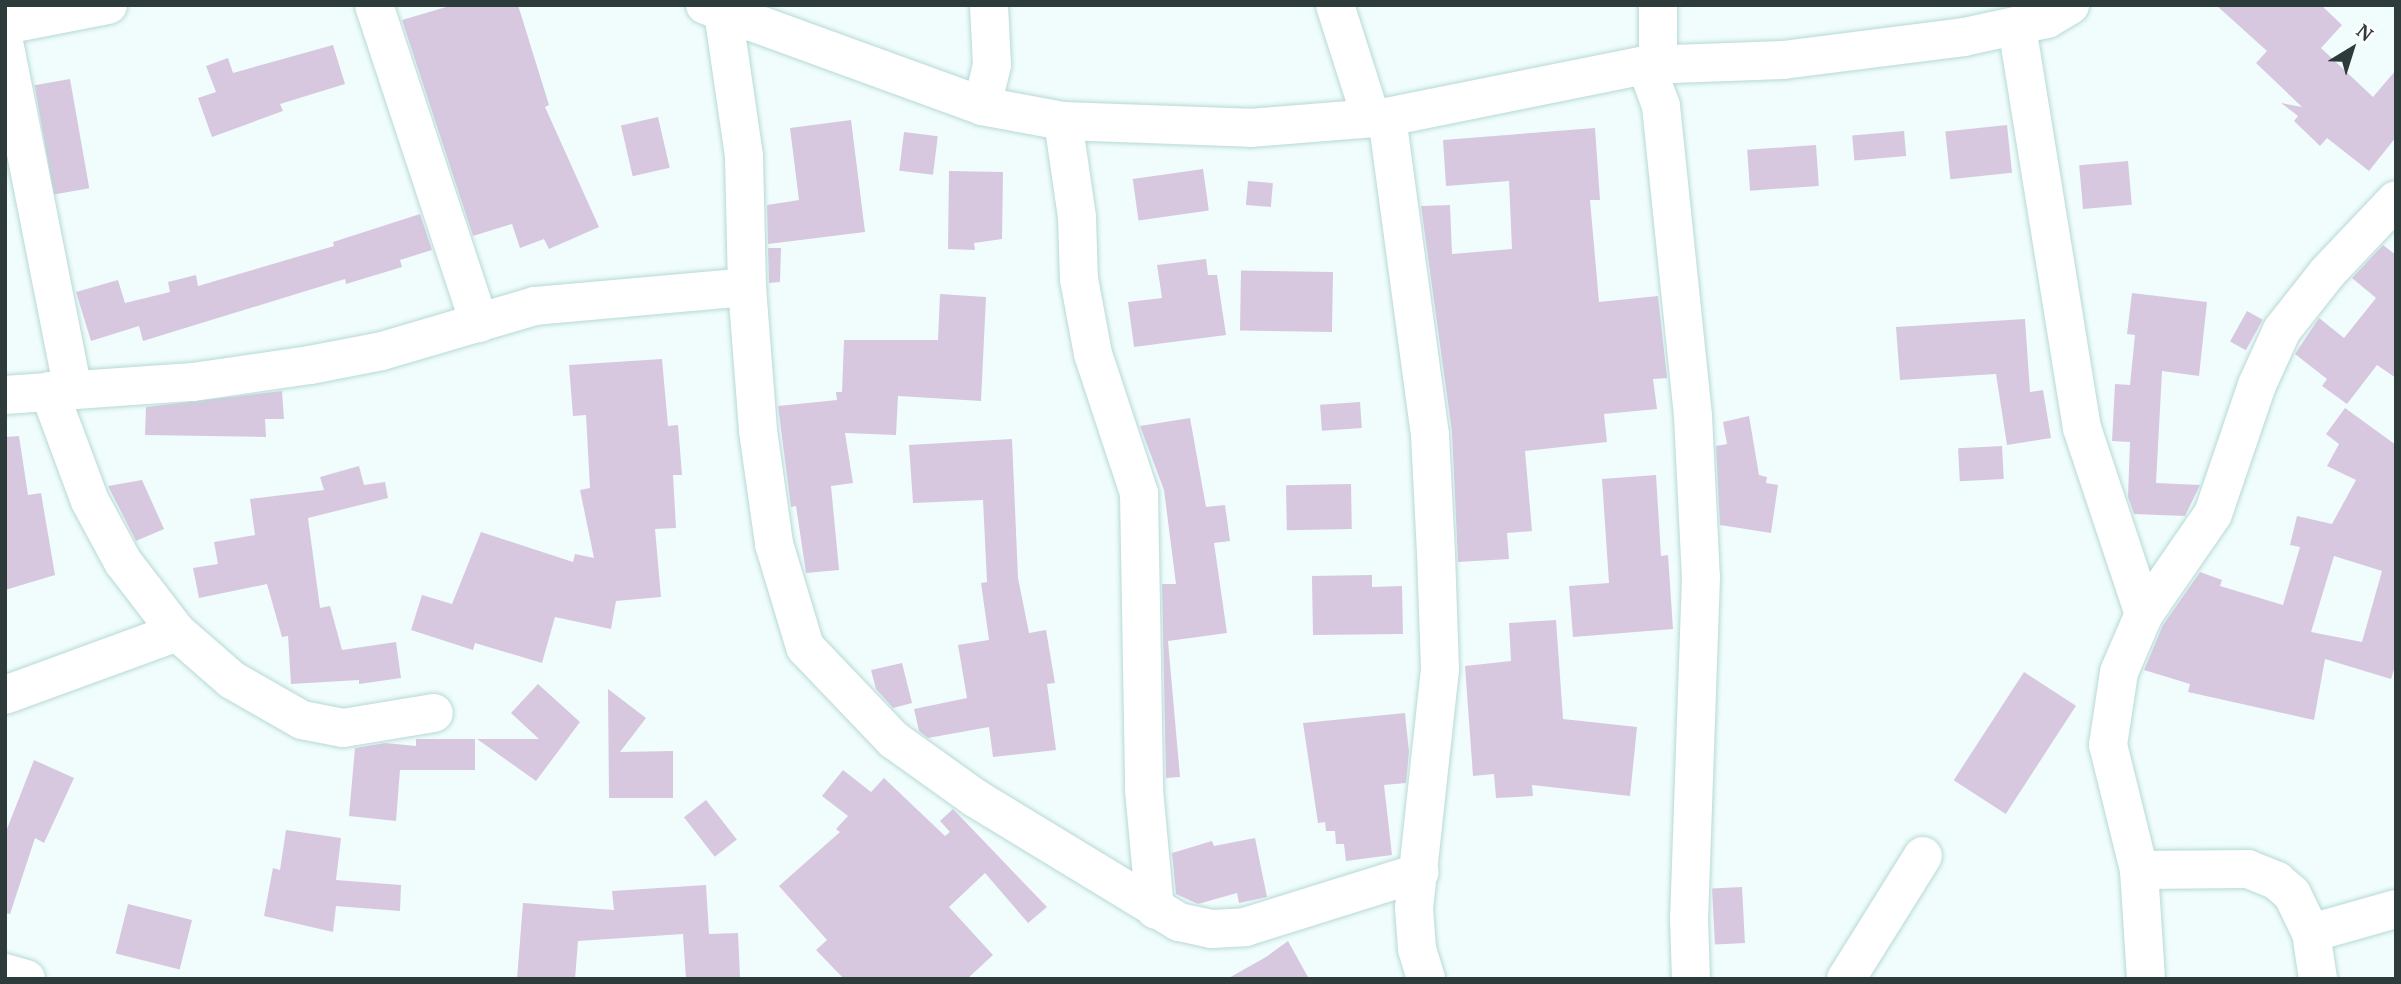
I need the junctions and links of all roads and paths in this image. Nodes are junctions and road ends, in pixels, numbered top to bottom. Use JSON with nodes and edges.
{"nodes":[{"id":1,"x":108,"y":5,"type":"edge"},
{"id":2,"x":374,"y":5,"type":"edge"},
{"id":3,"x":989,"y":5,"type":"edge"},
{"id":4,"x":1335,"y":5,"type":"edge"},
{"id":5,"x":1658,"y":5,"type":"edge"},
{"id":6,"x":2070,"y":5,"type":"edge"},
{"id":7,"x":711,"y":7,"type":"edge"},
{"id":8,"x":5,"y":25,"type":"edge"},
{"id":9,"x":2017,"y":27,"type":"junction"},
{"id":10,"x":5,"y":47,"type":"edge"},
{"id":11,"x":1652,"y":65,"type":"junction"},
{"id":12,"x":982,"y":106,"type":"junction"},
{"id":13,"x":1379,"y":118,"type":"junction"},
{"id":14,"x":1063,"y":121,"type":"junction"},
{"id":15,"x":2396,"y":200,"type":"edge"},
{"id":16,"x":747,"y":287,"type":"junction"},
{"id":17,"x":479,"y":323,"type":"junction"},
{"id":18,"x":61,"y":391,"type":"junction"},
{"id":19,"x":5,"y":394,"type":"edge"},
{"id":20,"x":2144,"y":614,"type":"junction"},
{"id":21,"x":177,"y":632,"type":"junction"},
{"id":22,"x":5,"y":695,"type":"edge"},
{"id":23,"x":434,"y":713,"type":"dead end"},
{"id":24,"x":1923,"y":856,"type":"dead end"},
{"id":25,"x":2139,"y":870,"type":"junction"},
{"id":26,"x":1420,"y":872,"type":"junction"},
{"id":27,"x":1155,"y":909,"type":"junction"},
{"id":28,"x":2396,"y":909,"type":"edge"},
{"id":29,"x":2311,"y":933,"type":"junction"},
{"id":30,"x":5,"y":973,"type":"edge"},
{"id":31,"x":26,"y":979,"type":"edge"},
{"id":32,"x":1426,"y":979,"type":"edge"},
{"id":33,"x":1691,"y":979,"type":"edge"},
{"id":34,"x":1846,"y":979,"type":"edge"},
{"id":35,"x":2146,"y":979,"type":"edge"},
{"id":36,"x":2318,"y":979,"type":"edge"}],
"edges":[{"from":1,"to":8,"type":"street"},
{"from":2,"to":17,"type":"street"},
{"from":3,"to":12,"type":"street"},
{"from":4,"to":13,"type":"street"},
{"from":5,"to":11,"type":"street"},
{"from":6,"to":9,"type":"street"},
{"from":7,"to":12,"type":"street"},
{"from":7,"to":16,"type":"street"},
{"from":9,"to":11,"type":"street"},
{"from":9,"to":20,"type":"street"},
{"from":10,"to":18,"type":"street"},
{"from":11,"to":13,"type":"street"},
{"from":11,"to":33,"type":"street"},
{"from":12,"to":14,"type":"street"},
{"from":13,"to":14,"type":"street"},
{"from":13,"to":26,"type":"street"},
{"from":14,"to":27,"type":"street"},
{"from":15,"to":20,"type":"street"},
{"from":16,"to":17,"type":"street"},
{"from":16,"to":27,"type":"street"},
{"from":17,"to":18,"type":"street"},
{"from":18,"to":19,"type":"street"},
{"from":18,"to":21,"type":"street"},
{"from":20,"to":25,"type":"street"},
{"from":21,"to":22,"type":"street"},
{"from":21,"to":23,"type":"street"},
{"from":24,"to":34,"type":"street"},
{"from":25,"to":29,"type":"street"},
{"from":25,"to":35,"type":"street"},
{"from":26,"to":27,"type":"street"},
{"from":26,"to":32,"type":"street"},
{"from":28,"to":29,"type":"street"},
{"from":29,"to":36,"type":"street"},
{"from":30,"to":31,"type":"street"}]}
